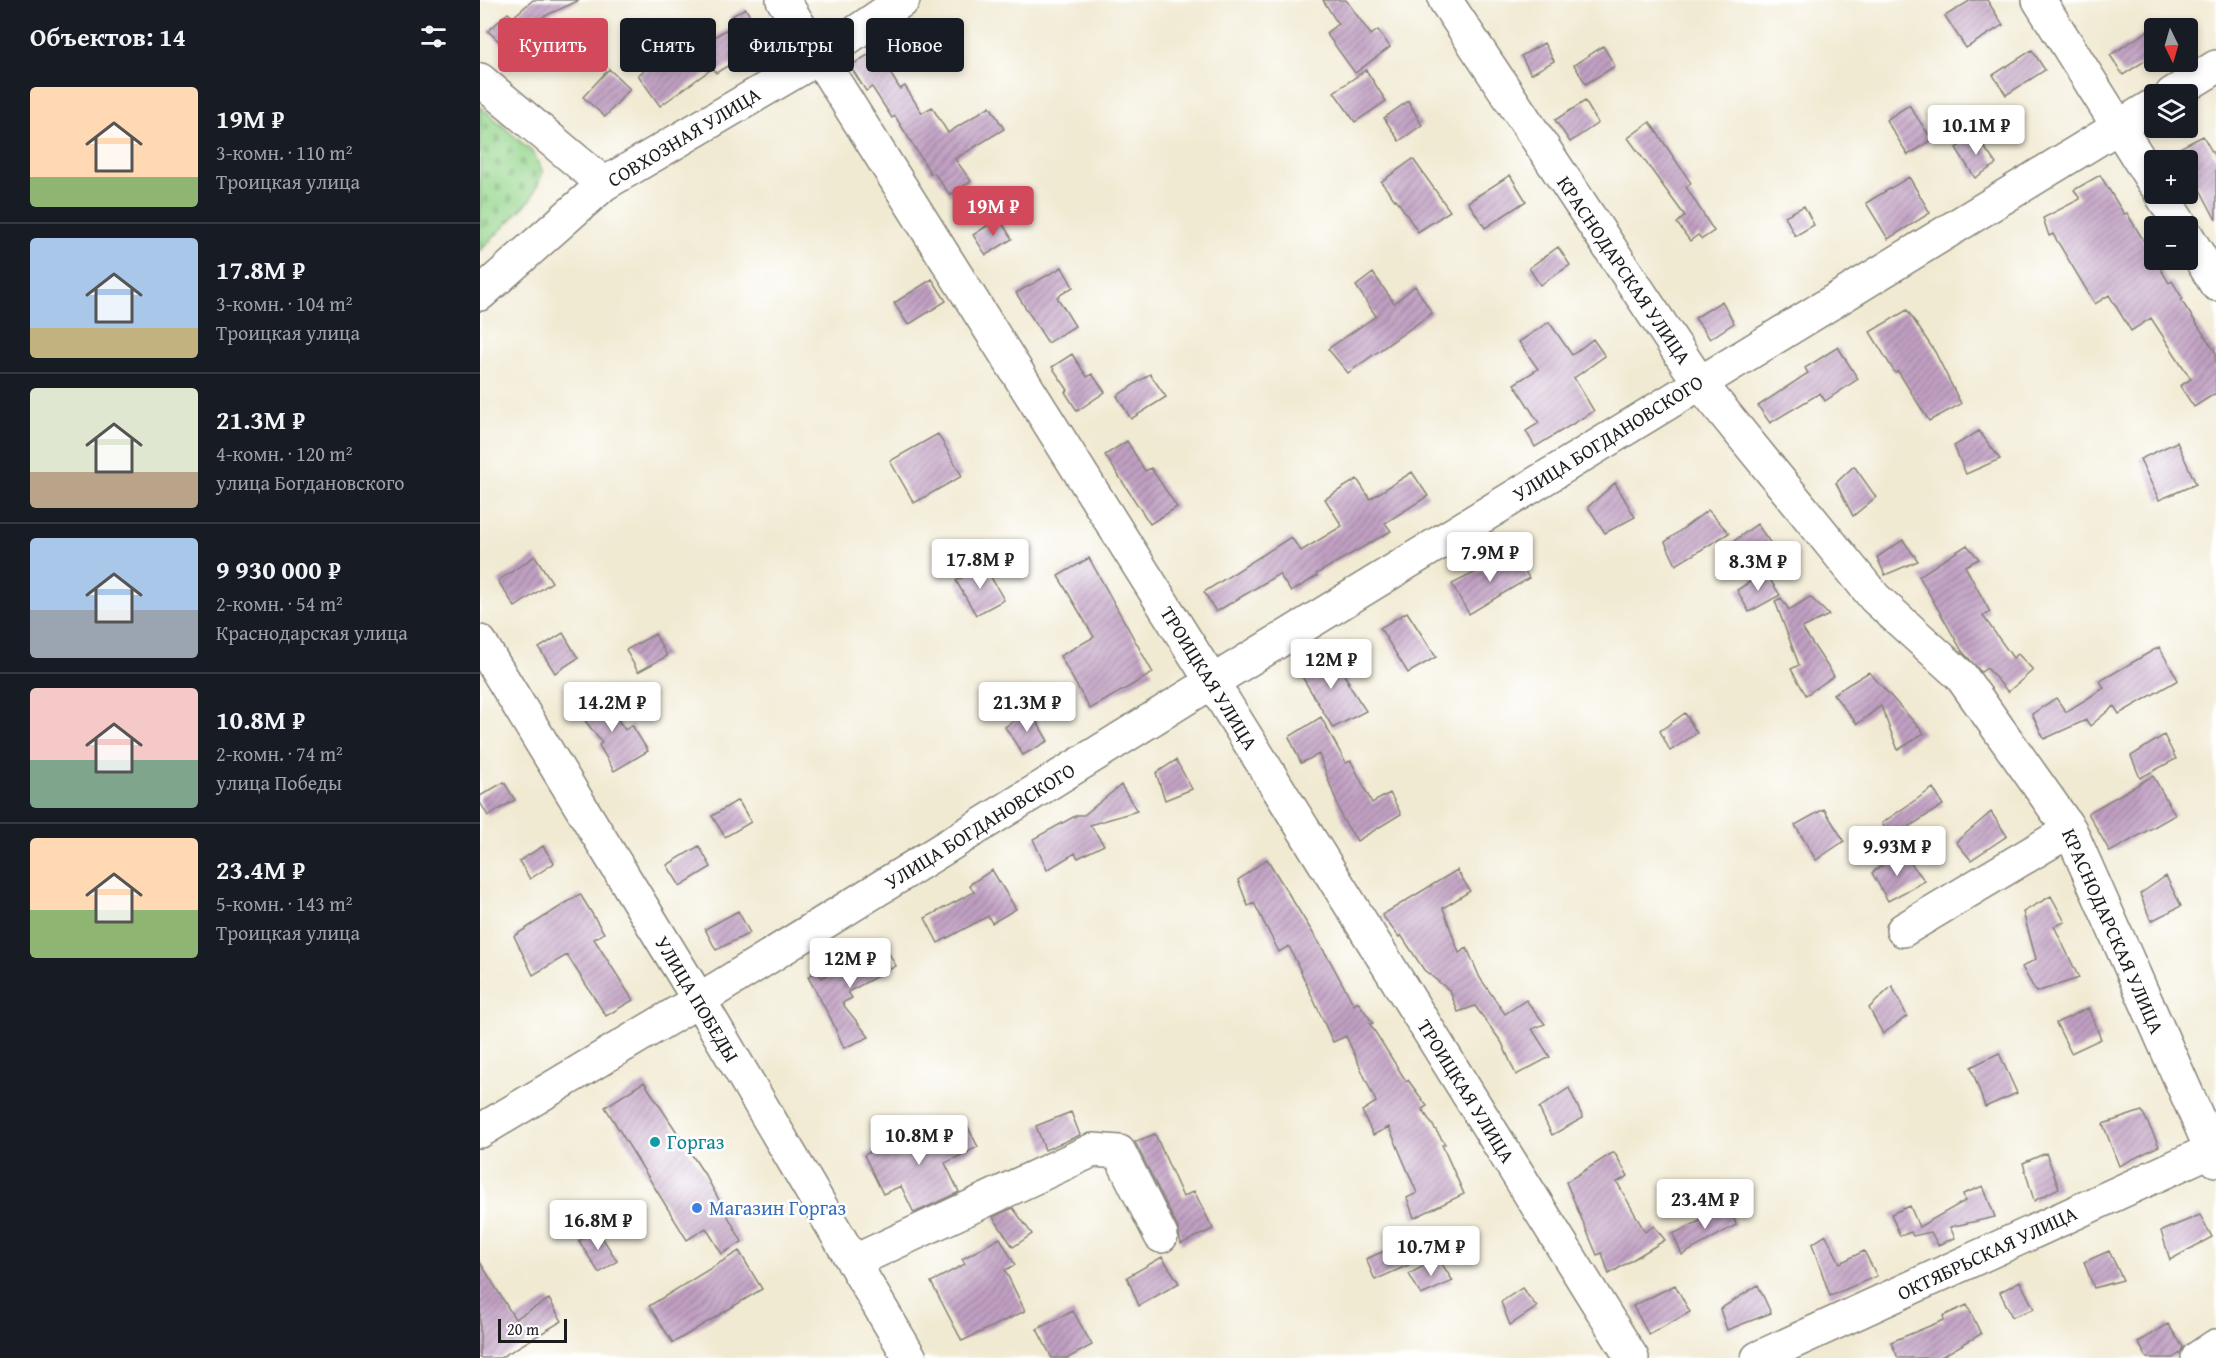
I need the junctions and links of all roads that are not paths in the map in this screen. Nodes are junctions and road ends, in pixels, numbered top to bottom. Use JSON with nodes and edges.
{"nodes":[{"id":1,"x":783,"y":0,"type":"edge"},
{"id":2,"x":903,"y":0,"type":"edge"},
{"id":3,"x":1445,"y":0,"type":"edge"},
{"id":4,"x":2039,"y":0,"type":"edge"},
{"id":5,"x":794,"y":18,"type":"edge"},
{"id":6,"x":854,"y":33,"type":"edge"},
{"id":7,"x":2216,"y":67,"type":"edge"},
{"id":8,"x":793,"y":72,"type":"edge"},
{"id":9,"x":828,"y":72,"type":"edge"},
{"id":10,"x":480,"y":80,"type":"edge"},
{"id":11,"x":2188,"y":84,"type":"edge"},
{"id":12,"x":2144,"y":111,"type":"edge"},
{"id":13,"x":2119,"y":127,"type":"junction"},
{"id":14,"x":2144,"y":167,"type":"edge"},
{"id":15,"x":603,"y":184,"type":"junction"},
{"id":16,"x":2198,"y":254,"type":"edge"},
{"id":17,"x":2216,"y":284,"type":"edge"},
{"id":18,"x":480,"y":294,"type":"edge"},
{"id":19,"x":1699,"y":382,"type":"junction"},
{"id":20,"x":480,"y":642,"type":"edge"},
{"id":21,"x":1212,"y":682,"type":"junction"},
{"id":22,"x":2070,"y":830,"type":"junction"},
{"id":23,"x":1904,"y":930,"type":"dead end"},
{"id":24,"x":699,"y":1000,"type":"junction"},
{"id":25,"x":482,"y":1127,"type":"edge"},
{"id":26,"x":2214,"y":1153,"type":"edge"},
{"id":27,"x":1161,"y":1236,"type":"dead end"},
{"id":28,"x":852,"y":1262,"type":"junction"},
{"id":29,"x":2216,"y":1346,"type":"edge"},
{"id":30,"x":910,"y":1358,"type":"edge"},
{"id":31,"x":1632,"y":1358,"type":"edge"},
{"id":32,"x":1758,"y":1358,"type":"edge"},
{"id":33,"x":2198,"y":1358,"type":"edge"}],
"edges":[{"from":1,"to":5,"type":"street","name":"ТРОИЦКАЯ УЛИЦА"},
{"from":2,"to":6,"type":"street","name":"СОВХОЗНАЯ УЛИЦА"},
{"from":3,"to":19,"type":"street","name":"КРАСНОДАРСКАЯ УЛИЦА"},
{"from":4,"to":13,"type":"street"},
{"from":7,"to":11,"type":"street"},
{"from":8,"to":15,"type":"street","name":"СОВХОЗНАЯ УЛИЦА"},
{"from":9,"to":21,"type":"street","name":"ТРОИЦКАЯ УЛИЦА"},
{"from":10,"to":15,"type":"street"},
{"from":12,"to":13,"type":"street","name":"УЛИЦА БОГДАНОВСКОГО"},
{"from":13,"to":14,"type":"street"},
{"from":13,"to":19,"type":"street","name":"УЛИЦА БОГДАНОВСКОГО"},
{"from":15,"to":18,"type":"street","name":"СОВХОЗНАЯ УЛИЦА"},
{"from":16,"to":17,"type":"street"},
{"from":19,"to":21,"type":"street","name":"УЛИЦА БОГДАНОВСКОГО"},
{"from":19,"to":22,"type":"street","name":"КРАСНОДАРСКАЯ УЛИЦА"},
{"from":20,"to":24,"type":"street","name":"УЛИЦА ПОБЕДЫ"},
{"from":21,"to":24,"type":"street","name":"УЛИЦА БОГДАНОВСКОГО"},
{"from":21,"to":31,"type":"street","name":"ТРОИЦКАЯ УЛИЦА"},
{"from":22,"to":23,"type":"street"},
{"from":22,"to":26,"type":"street","name":"КРАСНОДАРСКАЯ УЛИЦА"},
{"from":24,"to":25,"type":"street","name":"УЛИЦА БОГДАНОВСКОГО"},
{"from":24,"to":28,"type":"street","name":"УЛИЦА ПОБЕДЫ"},
{"from":26,"to":32,"type":"street","name":"ОКТЯБРЬСКАЯ УЛИЦА"},
{"from":27,"to":28,"type":"street"},
{"from":28,"to":30,"type":"street","name":"УЛИЦА ПОБЕДЫ"},
{"from":29,"to":33,"type":"street"}]}
